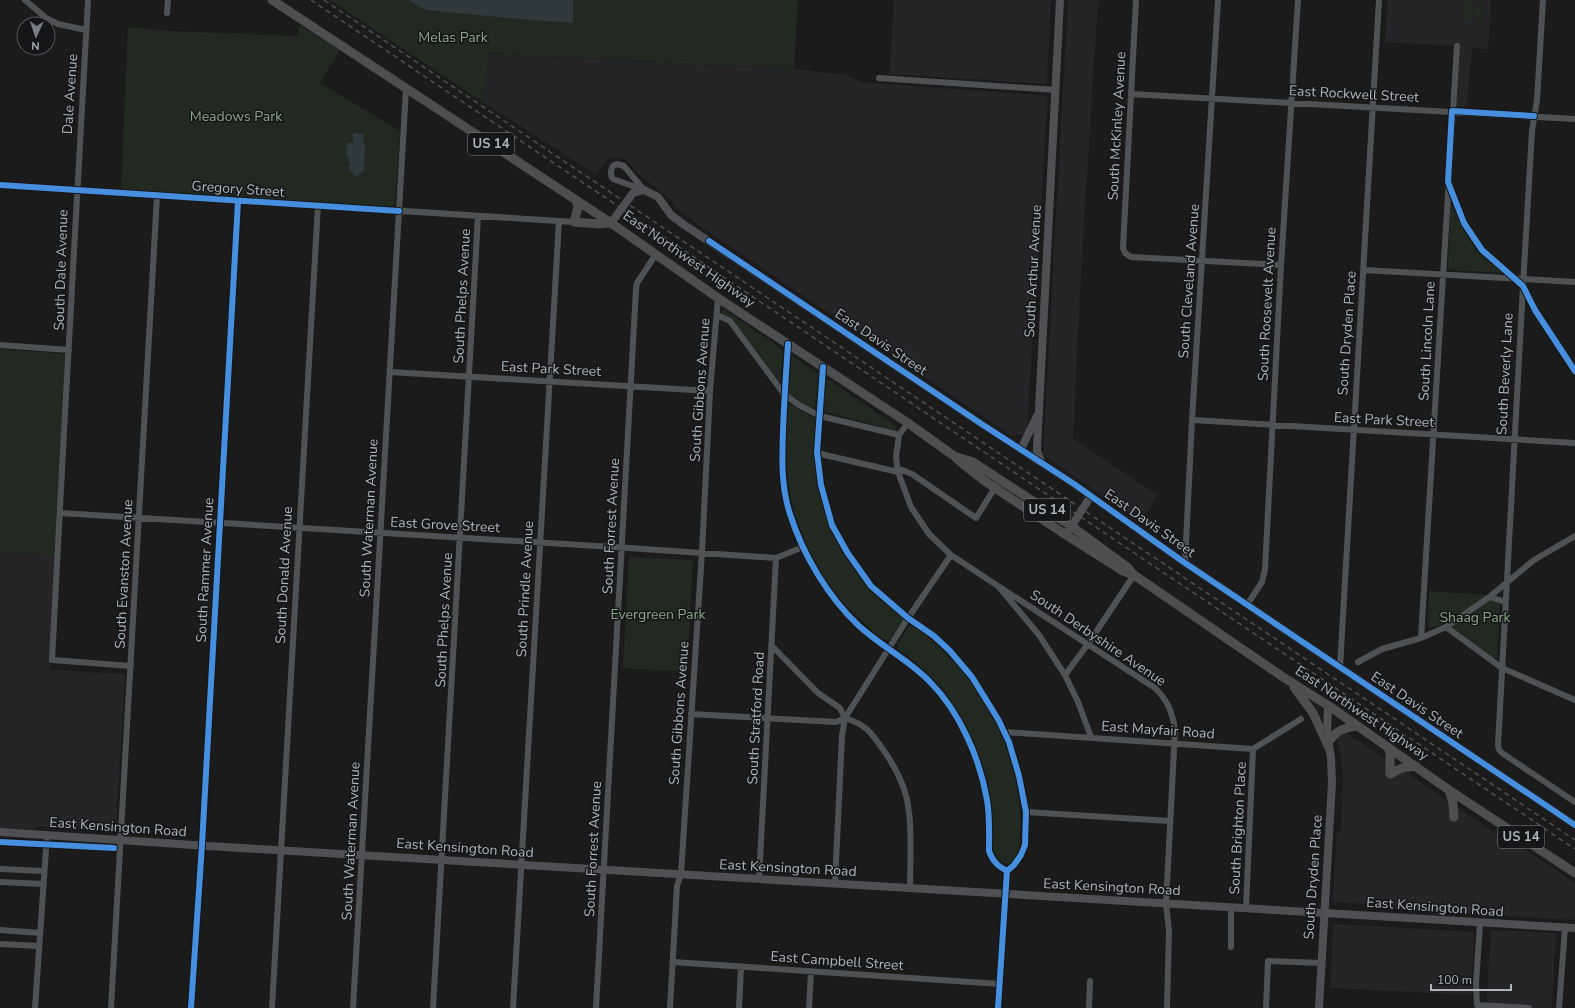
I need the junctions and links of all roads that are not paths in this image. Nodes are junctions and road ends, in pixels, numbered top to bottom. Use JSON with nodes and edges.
{"nodes":[{"id":1,"x":25,"y":0,"type":"edge"},
{"id":2,"x":88,"y":0,"type":"edge"},
{"id":3,"x":168,"y":0,"type":"edge"},
{"id":4,"x":272,"y":0,"type":"edge"},
{"id":5,"x":1060,"y":0,"type":"edge"},
{"id":6,"x":1136,"y":0,"type":"edge"},
{"id":7,"x":1218,"y":0,"type":"edge"},
{"id":8,"x":1298,"y":0,"type":"edge"},
{"id":9,"x":1379,"y":0,"type":"edge"},
{"id":10,"x":1543,"y":0,"type":"edge"},
{"id":11,"x":167,"y":13,"type":"dead end"},
{"id":12,"x":86,"y":30,"type":"junction"},
{"id":13,"x":1457,"y":46,"type":"dead end"},
{"id":14,"x":879,"y":78,"type":"dead end"},
{"id":15,"x":406,"y":88,"type":"junction"},
{"id":16,"x":1056,"y":90,"type":"junction"},
{"id":17,"x":1131,"y":94,"type":"junction"},
{"id":18,"x":1212,"y":99,"type":"junction"},
{"id":19,"x":1291,"y":103,"type":"junction"},
{"id":20,"x":1373,"y":108,"type":"junction"},
{"id":21,"x":1452,"y":111,"type":"junction"},
{"id":22,"x":1534,"y":116,"type":"junction"},
{"id":23,"x":1575,"y":118,"type":"edge"},
{"id":24,"x":1448,"y":182,"type":"junction"},
{"id":25,"x":0,"y":185,"type":"edge"},
{"id":26,"x":76,"y":190,"type":"junction"},
{"id":27,"x":644,"y":190,"type":"junction"},
{"id":28,"x":157,"y":196,"type":"junction"},
{"id":29,"x":238,"y":200,"type":"junction"},
{"id":30,"x":576,"y":200,"type":"junction"},
{"id":31,"x":318,"y":206,"type":"junction"},
{"id":32,"x":399,"y":211,"type":"junction"},
{"id":33,"x":478,"y":216,"type":"junction"},
{"id":34,"x":559,"y":221,"type":"junction"},
{"id":35,"x":574,"y":222,"type":"junction"},
{"id":36,"x":611,"y":223,"type":"junction"},
{"id":37,"x":656,"y":254,"type":"junction"},
{"id":38,"x":1202,"y":262,"type":"junction"},
{"id":39,"x":1281,"y":265,"type":"junction"},
{"id":40,"x":1364,"y":270,"type":"junction"},
{"id":41,"x":1443,"y":274,"type":"junction"},
{"id":42,"x":1515,"y":278,"type":"junction"},
{"id":43,"x":1523,"y":282,"type":"junction"},
{"id":44,"x":1575,"y":282,"type":"edge"},
{"id":45,"x":718,"y":298,"type":"junction"},
{"id":46,"x":1534,"y":309,"type":"junction"},
{"id":47,"x":1521,"y":311,"type":"junction"},
{"id":48,"x":717,"y":315,"type":"junction"},
{"id":49,"x":0,"y":344,"type":"edge"},
{"id":50,"x":788,"y":344,"type":"junction"},
{"id":51,"x":69,"y":350,"type":"junction"},
{"id":52,"x":823,"y":367,"type":"junction"},
{"id":53,"x":1574,"y":369,"type":"edge"},
{"id":54,"x":390,"y":372,"type":"junction"},
{"id":55,"x":470,"y":376,"type":"junction"},
{"id":56,"x":550,"y":381,"type":"junction"},
{"id":57,"x":630,"y":386,"type":"junction"},
{"id":58,"x":710,"y":391,"type":"junction"},
{"id":59,"x":784,"y":394,"type":"junction"},
{"id":60,"x":1039,"y":411,"type":"junction"},
{"id":61,"x":820,"y":416,"type":"junction"},
{"id":62,"x":1192,"y":420,"type":"junction"},
{"id":63,"x":908,"y":423,"type":"junction"},
{"id":64,"x":1272,"y":425,"type":"junction"},
{"id":65,"x":1354,"y":430,"type":"junction"},
{"id":66,"x":899,"y":435,"type":"junction"},
{"id":67,"x":1433,"y":435,"type":"junction"},
{"id":68,"x":1514,"y":439,"type":"junction"},
{"id":69,"x":1575,"y":443,"type":"edge"},
{"id":70,"x":1020,"y":449,"type":"junction"},
{"id":71,"x":817,"y":452,"type":"junction"},
{"id":72,"x":954,"y":456,"type":"junction"},
{"id":73,"x":1042,"y":464,"type":"junction"},
{"id":74,"x":898,"y":470,"type":"junction"},
{"id":75,"x":1000,"y":479,"type":"junction"},
{"id":76,"x":994,"y":487,"type":"junction"},
{"id":77,"x":1091,"y":496,"type":"junction"},
{"id":78,"x":60,"y":513,"type":"junction"},
{"id":79,"x":139,"y":518,"type":"junction"},
{"id":80,"x":220,"y":522,"type":"junction"},
{"id":81,"x":1072,"y":526,"type":"junction"},
{"id":82,"x":299,"y":527,"type":"junction"},
{"id":83,"x":380,"y":533,"type":"junction"},
{"id":84,"x":1066,"y":535,"type":"junction"},
{"id":85,"x":1575,"y":536,"type":"edge"},
{"id":86,"x":461,"y":538,"type":"junction"},
{"id":87,"x":540,"y":542,"type":"junction"},
{"id":88,"x":621,"y":547,"type":"junction"},
{"id":89,"x":803,"y":547,"type":"junction"},
{"id":90,"x":702,"y":552,"type":"junction"},
{"id":91,"x":951,"y":554,"type":"junction"},
{"id":92,"x":776,"y":558,"type":"junction"},
{"id":93,"x":1185,"y":563,"type":"junction"},
{"id":94,"x":1134,"y":575,"type":"junction"},
{"id":95,"x":1506,"y":583,"type":"junction"},
{"id":96,"x":998,"y":586,"type":"junction"},
{"id":97,"x":1490,"y":597,"type":"junction"},
{"id":98,"x":1505,"y":602,"type":"junction"},
{"id":99,"x":1247,"y":604,"type":"junction"},
{"id":100,"x":908,"y":618,"type":"junction"},
{"id":101,"x":1446,"y":627,"type":"junction"},
{"id":102,"x":1421,"y":638,"type":"junction"},
{"id":103,"x":1088,"y":644,"type":"junction"},
{"id":104,"x":772,"y":646,"type":"junction"},
{"id":105,"x":889,"y":649,"type":"junction"},
{"id":106,"x":1358,"y":662,"type":"dead end"},
{"id":107,"x":131,"y":666,"type":"junction"},
{"id":108,"x":1340,"y":667,"type":"junction"},
{"id":109,"x":1502,"y":668,"type":"junction"},
{"id":110,"x":1065,"y":675,"type":"junction"},
{"id":111,"x":1289,"y":681,"type":"junction"},
{"id":112,"x":1575,"y":700,"type":"edge"},
{"id":113,"x":1330,"y":707,"type":"junction"},
{"id":114,"x":691,"y":714,"type":"junction"},
{"id":115,"x":845,"y":718,"type":"junction"},
{"id":116,"x":768,"y":719,"type":"junction"},
{"id":117,"x":1301,"y":719,"type":"dead end"},
{"id":118,"x":1356,"y":726,"type":"junction"},
{"id":119,"x":1004,"y":732,"type":"junction"},
{"id":120,"x":1091,"y":737,"type":"junction"},
{"id":121,"x":1175,"y":743,"type":"junction"},
{"id":122,"x":1330,"y":744,"type":"junction"},
{"id":123,"x":1388,"y":747,"type":"junction"},
{"id":124,"x":1253,"y":749,"type":"junction"},
{"id":125,"x":1416,"y":766,"type":"junction"},
{"id":126,"x":1450,"y":790,"type":"junction"},
{"id":127,"x":1575,"y":802,"type":"edge"},
{"id":128,"x":1026,"y":812,"type":"junction"},
{"id":129,"x":1454,"y":817,"type":"dead end"},
{"id":130,"x":1169,"y":822,"type":"junction"},
{"id":131,"x":1575,"y":826,"type":"edge"},
{"id":132,"x":0,"y":832,"type":"edge"},
{"id":133,"x":47,"y":835,"type":"junction"},
{"id":134,"x":121,"y":840,"type":"junction"},
{"id":135,"x":202,"y":845,"type":"junction"},
{"id":136,"x":280,"y":850,"type":"junction"},
{"id":137,"x":362,"y":855,"type":"junction"},
{"id":138,"x":443,"y":860,"type":"junction"},
{"id":139,"x":521,"y":865,"type":"junction"},
{"id":140,"x":0,"y":869,"type":"edge"},
{"id":141,"x":604,"y":869,"type":"junction"},
{"id":142,"x":44,"y":870,"type":"junction"},
{"id":143,"x":1007,"y":871,"type":"junction"},
{"id":144,"x":1575,"y":873,"type":"edge"},
{"id":145,"x":681,"y":874,"type":"junction"},
{"id":146,"x":759,"y":879,"type":"junction"},
{"id":147,"x":0,"y":882,"type":"edge"},
{"id":148,"x":835,"y":883,"type":"junction"},
{"id":149,"x":43,"y":884,"type":"junction"},
{"id":150,"x":910,"y":888,"type":"junction"},
{"id":151,"x":1005,"y":894,"type":"junction"},
{"id":152,"x":1166,"y":904,"type":"junction"},
{"id":153,"x":1231,"y":908,"type":"junction"},
{"id":154,"x":1246,"y":908,"type":"junction"},
{"id":155,"x":1324,"y":913,"type":"junction"},
{"id":156,"x":1480,"y":924,"type":"junction"},
{"id":157,"x":1565,"y":928,"type":"junction"},
{"id":158,"x":1575,"y":928,"type":"edge"},
{"id":159,"x":0,"y":930,"type":"edge"},
{"id":160,"x":40,"y":933,"type":"junction"},
{"id":161,"x":0,"y":944,"type":"edge"},
{"id":162,"x":39,"y":946,"type":"junction"},
{"id":163,"x":1231,"y":947,"type":"dead end"},
{"id":164,"x":673,"y":962,"type":"junction"},
{"id":165,"x":1321,"y":963,"type":"junction"},
{"id":166,"x":741,"y":967,"type":"junction"},
{"id":167,"x":811,"y":972,"type":"junction"},
{"id":168,"x":1090,"y":981,"type":"dead end"},
{"id":169,"x":1000,"y":984,"type":"junction"},
{"id":170,"x":35,"y":1008,"type":"edge"},
{"id":171,"x":111,"y":1008,"type":"edge"},
{"id":172,"x":191,"y":1008,"type":"edge"},
{"id":173,"x":272,"y":1008,"type":"edge"},
{"id":174,"x":353,"y":1008,"type":"edge"},
{"id":175,"x":433,"y":1008,"type":"edge"},
{"id":176,"x":513,"y":1008,"type":"edge"},
{"id":177,"x":596,"y":1008,"type":"edge"},
{"id":178,"x":670,"y":1008,"type":"edge"},
{"id":179,"x":739,"y":1008,"type":"edge"},
{"id":180,"x":809,"y":1008,"type":"edge"},
{"id":181,"x":998,"y":1008,"type":"edge"},
{"id":182,"x":1089,"y":1008,"type":"edge"},
{"id":183,"x":1167,"y":1008,"type":"edge"},
{"id":184,"x":1266,"y":1008,"type":"edge"},
{"id":185,"x":1319,"y":1008,"type":"edge"},
{"id":186,"x":1529,"y":1008,"type":"edge"},
{"id":187,"x":1559,"y":1008,"type":"edge"}],
"edges":[{"from":1,"to":12,"type":"street"},
{"from":2,"to":12,"type":"street","name":"Dale Avenue"},
{"from":3,"to":11,"type":"street"},
{"from":4,"to":15,"type":"main road","number":"US 14"},
{"from":5,"to":16,"type":"street","name":"South Arthur Avenue"},
{"from":6,"to":17,"type":"street","name":"South McKinley Avenue"},
{"from":7,"to":18,"type":"street","name":"South Cleveland Avenue"},
{"from":8,"to":19,"type":"street","name":"South Roosevelt Avenue"},
{"from":9,"to":20,"type":"street","name":"South Dryden Place"},
{"from":10,"to":22,"type":"street","name":"South Beverly Lane"},
{"from":12,"to":26,"type":"street","name":"Dale Avenue"},
{"from":13,"to":21,"type":"street","name":"South Lincoln Lane"},
{"from":14,"to":16,"type":"street"},
{"from":15,"to":30,"type":"main road","name":"East Northwest Highway","number":"US 14"},
{"from":15,"to":32,"type":"street","name":"South Waterman Avenue"},
{"from":16,"to":60,"type":"street","name":"South Arthur Avenue"},
{"from":17,"to":18,"type":"street","name":"East Rockwell Street"},
{"from":17,"to":38,"type":"street","name":"South McKinley Avenue"},
{"from":18,"to":19,"type":"street","name":"East Rockwell Street"},
{"from":18,"to":38,"type":"street","name":"South Cleveland Avenue"},
{"from":19,"to":20,"type":"street","name":"East Rockwell Street"},
{"from":19,"to":39,"type":"street","name":"South Roosevelt Avenue"},
{"from":20,"to":21,"type":"street","name":"East Rockwell Street"},
{"from":20,"to":40,"type":"street","name":"South Dryden Place"},
{"from":21,"to":22,"type":"street","name":"East Rockwell Street"},
{"from":21,"to":24,"type":"street","name":"South Lincoln Lane"},
{"from":22,"to":23,"type":"street","name":"East Rockwell Street"},
{"from":22,"to":43,"type":"street","name":"South Beverly Lane"},
{"from":24,"to":41,"type":"street","name":"South Lincoln Lane"},
{"from":24,"to":42,"type":"street"},
{"from":25,"to":26,"type":"street","name":"Gregory Street"},
{"from":26,"to":28,"type":"street","name":"Gregory Street"},
{"from":26,"to":51,"type":"street","name":"South Dale Avenue"},
{"from":27,"to":27,"type":"street","name":"East Davis Street"},
{"from":27,"to":36,"type":"street"},
{"from":27,"to":70,"type":"street","name":"East Davis Street"},
{"from":28,"to":29,"type":"street","name":"Gregory Street"},
{"from":28,"to":79,"type":"street","name":"South Evanston Avenue"},
{"from":29,"to":31,"type":"street","name":"Gregory Street"},
{"from":29,"to":80,"type":"street","name":"South Rammer Avenue"},
{"from":30,"to":35,"type":"main road"},
{"from":30,"to":36,"type":"main road","name":"East Northwest Highway","number":"US 14"},
{"from":31,"to":32,"type":"street","name":"Gregory Street"},
{"from":31,"to":82,"type":"street","name":"South Donald Avenue"},
{"from":32,"to":33,"type":"street","name":"Gregory Street"},
{"from":32,"to":54,"type":"street","name":"South Waterman Avenue"},
{"from":33,"to":34,"type":"street","name":"Gregory Street"},
{"from":33,"to":55,"type":"street","name":"South Phelps Avenue"},
{"from":34,"to":35,"type":"street","name":"Gregory Street"},
{"from":34,"to":56,"type":"street","name":"South Prindle Avenue"},
{"from":35,"to":36,"type":"main road"},
{"from":36,"to":37,"type":"main road","name":"East Northwest Highway","number":"US 14"},
{"from":37,"to":45,"type":"main road","name":"East Northwest Highway","number":"US 14"},
{"from":37,"to":57,"type":"street","name":"South Forrest Avenue"},
{"from":38,"to":39,"type":"street"},
{"from":38,"to":62,"type":"street","name":"South Cleveland Avenue"},
{"from":39,"to":64,"type":"street","name":"South Roosevelt Avenue"},
{"from":40,"to":41,"type":"street"},
{"from":40,"to":65,"type":"street","name":"South Dryden Place"},
{"from":41,"to":42,"type":"street"},
{"from":41,"to":67,"type":"street","name":"South Lincoln Lane"},
{"from":42,"to":43,"type":"street"},
{"from":43,"to":44,"type":"street"},
{"from":43,"to":46,"type":"street"},
{"from":43,"to":47,"type":"street","name":"South Beverly Lane"},
{"from":45,"to":48,"type":"street","name":"South Gibbons Avenue"},
{"from":45,"to":50,"type":"main road","name":"East Northwest Highway","number":"US 14"},
{"from":46,"to":47,"type":"street"},
{"from":46,"to":53,"type":"street"},
{"from":47,"to":68,"type":"street","name":"South Beverly Lane"},
{"from":48,"to":58,"type":"street","name":"South Gibbons Avenue"},
{"from":48,"to":59,"type":"street"},
{"from":49,"to":51,"type":"street"},
{"from":50,"to":52,"type":"main road","name":"East Northwest Highway","number":"US 14"},
{"from":50,"to":59,"type":"street"},
{"from":51,"to":78,"type":"street","name":"South Dale Avenue"},
{"from":52,"to":61,"type":"street"},
{"from":52,"to":63,"type":"main road","name":"East Northwest Highway","number":"US 14"},
{"from":54,"to":55,"type":"street","name":"East Park Street"},
{"from":54,"to":83,"type":"street","name":"South Waterman Avenue"},
{"from":55,"to":56,"type":"street","name":"East Park Street"},
{"from":55,"to":86,"type":"street","name":"South Phelps Avenue"},
{"from":56,"to":57,"type":"street","name":"East Park Street"},
{"from":56,"to":87,"type":"street","name":"South Prindle Avenue"},
{"from":57,"to":58,"type":"street","name":"East Park Street"},
{"from":57,"to":88,"type":"street","name":"South Forrest Avenue"},
{"from":58,"to":90,"type":"street","name":"South Gibbons Avenue"},
{"from":59,"to":61,"type":"street"},
{"from":59,"to":89,"type":"street"},
{"from":60,"to":70,"type":"street","name":"South Arthur Avenue"},
{"from":60,"to":73,"type":"street"},
{"from":61,"to":66,"type":"street"},
{"from":61,"to":71,"type":"street"},
{"from":62,"to":64,"type":"street","name":"East Park Street"},
{"from":62,"to":93,"type":"street","name":"South Cleveland Avenue"},
{"from":63,"to":66,"type":"street"},
{"from":63,"to":72,"type":"main road","name":"East Northwest Highway","number":"US 14"},
{"from":64,"to":65,"type":"street","name":"East Park Street"},
{"from":64,"to":99,"type":"street","name":"South Roosevelt Avenue"},
{"from":65,"to":67,"type":"street","name":"East Park Street"},
{"from":65,"to":108,"type":"street","name":"South Dryden Place"},
{"from":66,"to":74,"type":"street"},
{"from":67,"to":68,"type":"street","name":"East Park Street"},
{"from":67,"to":102,"type":"street","name":"South Lincoln Lane"},
{"from":68,"to":69,"type":"street","name":"East Park Street"},
{"from":68,"to":95,"type":"street","name":"South Beverly Lane"},
{"from":70,"to":73,"type":"street","name":"East Davis Street"},
{"from":71,"to":74,"type":"street"},
{"from":71,"to":100,"type":"street"},
{"from":72,"to":75,"type":"main road","name":"East Northwest Highway","number":"US 14"},
{"from":72,"to":76,"type":"main road","name":"East Northwest Highway","number":"US 14"},
{"from":73,"to":77,"type":"street","name":"East Davis Street"},
{"from":74,"to":76,"type":"street"},
{"from":74,"to":91,"type":"street"},
{"from":75,"to":76,"type":"street"},
{"from":75,"to":81,"type":"main road","name":"East Northwest Highway","number":"US 14"},
{"from":76,"to":84,"type":"main road","name":"East Northwest Highway","number":"US 14"},
{"from":77,"to":81,"type":"street"},
{"from":77,"to":93,"type":"street","name":"East Davis Street"},
{"from":78,"to":79,"type":"street","name":"East Grove Street"},
{"from":78,"to":107,"type":"street"},
{"from":79,"to":80,"type":"street","name":"East Grove Street"},
{"from":79,"to":107,"type":"street","name":"South Evanston Avenue"},
{"from":80,"to":82,"type":"street","name":"East Grove Street"},
{"from":80,"to":135,"type":"street","name":"South Rammer Avenue"},
{"from":81,"to":84,"type":"street"},
{"from":81,"to":94,"type":"main road","name":"East Northwest Highway","number":"US 14"},
{"from":82,"to":83,"type":"street","name":"East Grove Street"},
{"from":82,"to":136,"type":"street","name":"South Donald Avenue"},
{"from":83,"to":86,"type":"street","name":"East Grove Street"},
{"from":83,"to":137,"type":"street","name":"South Waterman Avenue"},
{"from":84,"to":94,"type":"main road","name":"East Northwest Highway","number":"US 14"},
{"from":85,"to":95,"type":"street"},
{"from":86,"to":87,"type":"street","name":"East Grove Street"},
{"from":86,"to":138,"type":"street","name":"South Phelps Avenue"},
{"from":87,"to":88,"type":"street","name":"East Grove Street"},
{"from":87,"to":139,"type":"street","name":"South Prindle Avenue"},
{"from":88,"to":90,"type":"street","name":"East Grove Street"},
{"from":88,"to":141,"type":"street","name":"South Forrest Avenue"},
{"from":89,"to":92,"type":"street","name":"East Grove Street"},
{"from":89,"to":105,"type":"street"},
{"from":90,"to":92,"type":"street","name":"East Grove Street"},
{"from":90,"to":114,"type":"street","name":"South Gibbons Avenue"},
{"from":91,"to":96,"type":"street"},
{"from":91,"to":100,"type":"street"},
{"from":92,"to":104,"type":"street","name":"South Stratford Road"},
{"from":93,"to":99,"type":"street","name":"East Davis Street"},
{"from":94,"to":103,"type":"street"},
{"from":94,"to":111,"type":"main road","name":"East Northwest Highway","number":"US 14"},
{"from":95,"to":97,"type":"street"},
{"from":95,"to":98,"type":"street","name":"South Beverly Lane"},
{"from":96,"to":103,"type":"street","name":"South Derbyshire Avenue"},
{"from":96,"to":110,"type":"street"},
{"from":97,"to":98,"type":"street"},
{"from":97,"to":101,"type":"street"},
{"from":98,"to":109,"type":"street","name":"South Beverly Lane"},
{"from":99,"to":108,"type":"street","name":"East Davis Street"},
{"from":100,"to":105,"type":"street"},
{"from":100,"to":119,"type":"street"},
{"from":101,"to":102,"type":"street"},
{"from":101,"to":109,"type":"street"},
{"from":102,"to":106,"type":"street"},
{"from":103,"to":110,"type":"street"},
{"from":103,"to":121,"type":"street","name":"South Derbyshire Avenue"},
{"from":104,"to":115,"type":"street"},
{"from":104,"to":116,"type":"street","name":"South Stratford Road"},
{"from":105,"to":115,"type":"street"},
{"from":105,"to":143,"type":"street"},
{"from":107,"to":134,"type":"street","name":"South Evanston Avenue"},
{"from":108,"to":131,"type":"street","name":"East Davis Street"},
{"from":109,"to":112,"type":"street"},
{"from":109,"to":127,"type":"street","name":"South Beverly Lane"},
{"from":110,"to":120,"type":"street"},
{"from":111,"to":113,"type":"main road","name":"East Northwest Highway","number":"US 14"},
{"from":111,"to":122,"type":"main road"},
{"from":113,"to":118,"type":"main road","name":"East Northwest Highway","number":"US 14"},
{"from":113,"to":122,"type":"street","name":"South Dryden Place"},
{"from":114,"to":116,"type":"street"},
{"from":114,"to":145,"type":"street","name":"South Gibbons Avenue"},
{"from":115,"to":116,"type":"street"},
{"from":115,"to":148,"type":"street"},
{"from":115,"to":150,"type":"street"},
{"from":116,"to":146,"type":"street","name":"South Stratford Road"},
{"from":117,"to":124,"type":"street"},
{"from":118,"to":122,"type":"main road"},
{"from":118,"to":123,"type":"main road","name":"East Northwest Highway","number":"US 14"},
{"from":119,"to":120,"type":"street","name":"East Mayfair Road"},
{"from":119,"to":128,"type":"street"},
{"from":120,"to":121,"type":"street","name":"East Mayfair Road"},
{"from":121,"to":124,"type":"street","name":"East Mayfair Road"},
{"from":121,"to":130,"type":"street","name":"South Derbyshire Avenue"},
{"from":122,"to":155,"type":"street","name":"South Dryden Place"},
{"from":123,"to":125,"type":"main road","name":"East Northwest Highway","number":"US 14"},
{"from":123,"to":125,"type":"main road"},
{"from":124,"to":154,"type":"street","name":"South Brighton Place"},
{"from":125,"to":126,"type":"main road","name":"East Northwest Highway","number":"US 14"},
{"from":126,"to":129,"type":"main road"},
{"from":126,"to":144,"type":"main road","name":"East Northwest Highway","number":"US 14"},
{"from":128,"to":130,"type":"street"},
{"from":128,"to":143,"type":"street"},
{"from":130,"to":152,"type":"street","name":"South Derbyshire Avenue"},
{"from":132,"to":133,"type":"street","name":"East Kensington Road"},
{"from":133,"to":134,"type":"street","name":"East Kensington Road"},
{"from":133,"to":142,"type":"street"},
{"from":134,"to":135,"type":"street","name":"East Kensington Road"},
{"from":134,"to":171,"type":"street","name":"South Evanston Avenue"},
{"from":135,"to":136,"type":"street","name":"East Kensington Road"},
{"from":135,"to":172,"type":"street","name":"South Rammer Avenue"},
{"from":136,"to":137,"type":"street","name":"East Kensington Road"},
{"from":136,"to":173,"type":"street","name":"South Donald Avenue"},
{"from":137,"to":138,"type":"street","name":"East Kensington Road"},
{"from":137,"to":174,"type":"street","name":"South Waterman Avenue"},
{"from":138,"to":139,"type":"street","name":"East Kensington Road"},
{"from":138,"to":175,"type":"street","name":"South Phelps Avenue"},
{"from":139,"to":141,"type":"street","name":"East Kensington Road"},
{"from":139,"to":176,"type":"street","name":"South Prindle Avenue"},
{"from":140,"to":142,"type":"street"},
{"from":141,"to":145,"type":"street","name":"East Kensington Road"},
{"from":141,"to":177,"type":"street","name":"South Forrest Avenue"},
{"from":142,"to":149,"type":"street"},
{"from":143,"to":151,"type":"street"},
{"from":145,"to":146,"type":"street","name":"East Kensington Road"},
{"from":145,"to":164,"type":"street","name":"South Gibbons Avenue"},
{"from":146,"to":148,"type":"street","name":"East Kensington Road"},
{"from":147,"to":149,"type":"street"},
{"from":148,"to":150,"type":"street","name":"East Kensington Road"},
{"from":149,"to":160,"type":"street"},
{"from":150,"to":151,"type":"street","name":"East Kensington Road"},
{"from":151,"to":152,"type":"street","name":"East Kensington Road"},
{"from":151,"to":169,"type":"street"},
{"from":152,"to":153,"type":"street","name":"East Kensington Road"},
{"from":152,"to":183,"type":"street","name":"South Derbyshire Avenue"},
{"from":153,"to":154,"type":"street","name":"East Kensington Road"},
{"from":153,"to":163,"type":"street"},
{"from":154,"to":155,"type":"street","name":"East Kensington Road"},
{"from":155,"to":156,"type":"street","name":"East Kensington Road"},
{"from":155,"to":165,"type":"street","name":"South Dryden Place"},
{"from":156,"to":157,"type":"street","name":"East Kensington Road"},
{"from":156,"to":186,"type":"street"},
{"from":157,"to":158,"type":"street","name":"East Kensington Road"},
{"from":157,"to":187,"type":"street"},
{"from":159,"to":160,"type":"street"},
{"from":160,"to":162,"type":"street"},
{"from":161,"to":162,"type":"street"},
{"from":162,"to":170,"type":"street"},
{"from":164,"to":166,"type":"street","name":"East Campbell Street"},
{"from":164,"to":178,"type":"street","name":"South Gibbons Avenue"},
{"from":165,"to":184,"type":"street"},
{"from":165,"to":185,"type":"street","name":"South Dryden Place"},
{"from":166,"to":167,"type":"street","name":"East Campbell Street"},
{"from":166,"to":179,"type":"street"},
{"from":167,"to":169,"type":"street","name":"East Campbell Street"},
{"from":167,"to":180,"type":"street"},
{"from":168,"to":182,"type":"street"},
{"from":169,"to":181,"type":"street"}]}
